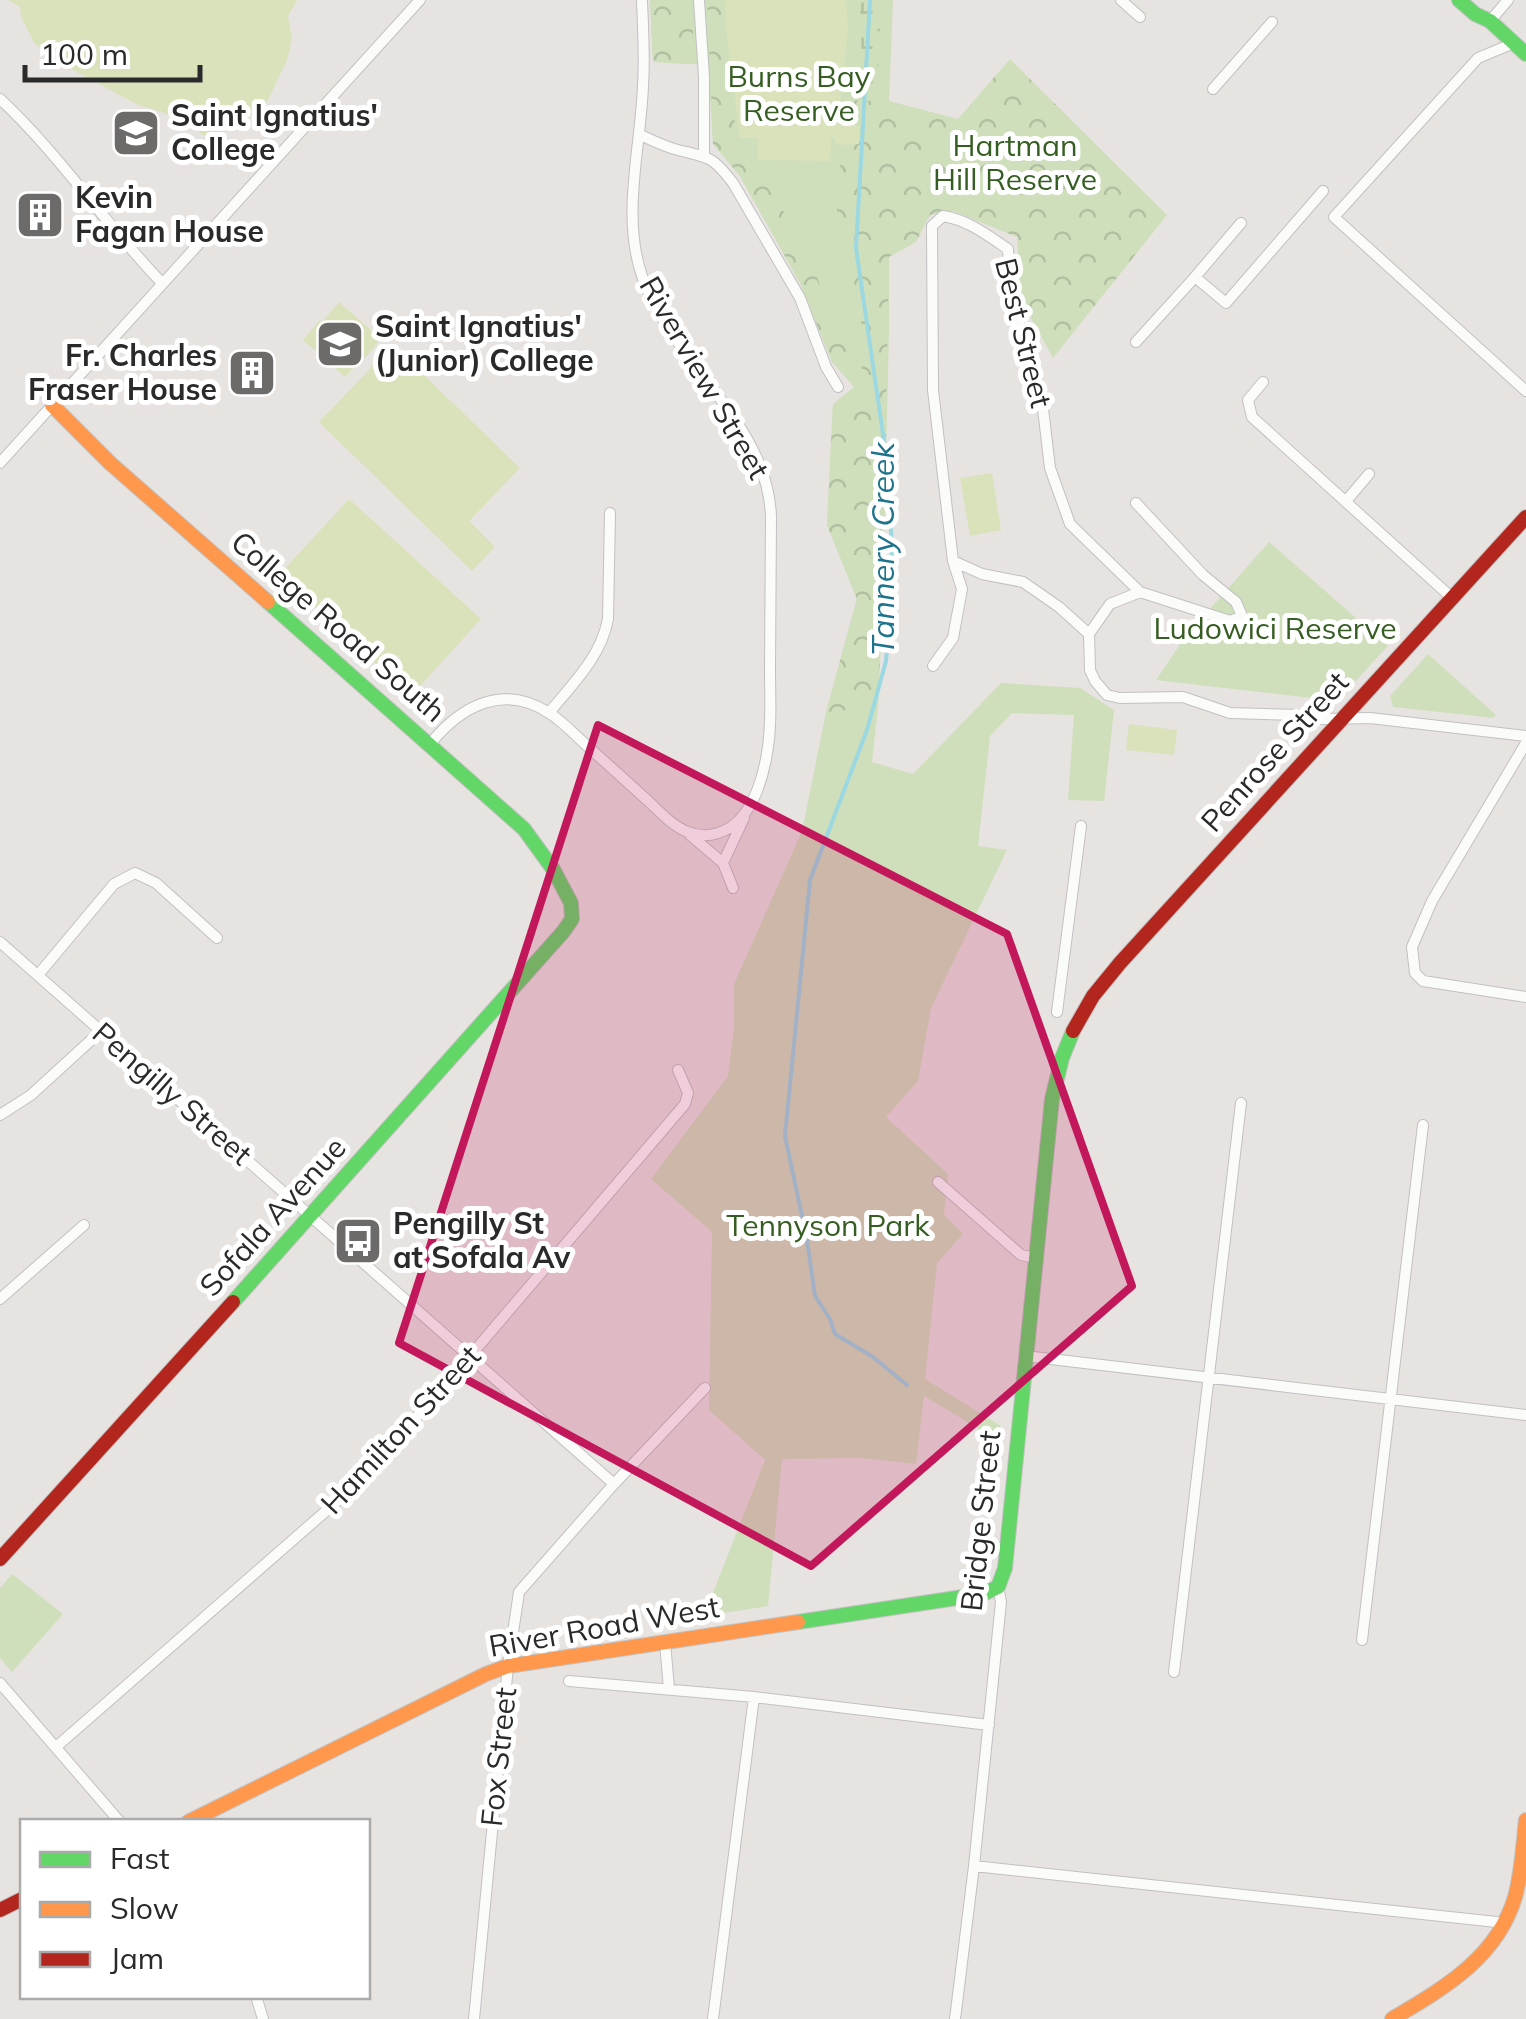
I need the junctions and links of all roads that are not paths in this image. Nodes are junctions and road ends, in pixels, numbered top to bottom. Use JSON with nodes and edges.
{"nodes":[{"id":1,"x":420,"y":0,"type":"edge"},
{"id":2,"x":642,"y":0,"type":"edge"},
{"id":3,"x":698,"y":0,"type":"edge"},
{"id":4,"x":1121,"y":0,"type":"edge"},
{"id":5,"x":1459,"y":0,"type":"edge"},
{"id":6,"x":1477,"y":0,"type":"edge"},
{"id":7,"x":1508,"y":0,"type":"edge"},
{"id":8,"x":1140,"y":17,"type":"dead end"},
{"id":9,"x":1490,"y":21,"type":"junction"},
{"id":10,"x":1272,"y":22,"type":"dead end"},
{"id":11,"x":1514,"y":43,"type":"junction"},
{"id":12,"x":1526,"y":54,"type":"edge"},
{"id":13,"x":1213,"y":89,"type":"dead end"},
{"id":14,"x":0,"y":99,"type":"edge"},
{"id":15,"x":640,"y":135,"type":"junction"},
{"id":16,"x":704,"y":155,"type":"junction"},
{"id":17,"x":1322,"y":191,"type":"dead end"},
{"id":18,"x":1241,"y":223,"type":"dead end"},
{"id":19,"x":1195,"y":276,"type":"junction"},
{"id":20,"x":162,"y":283,"type":"junction"},
{"id":21,"x":1136,"y":342,"type":"dead end"},
{"id":22,"x":1263,"y":382,"type":"dead end"},
{"id":23,"x":838,"y":387,"type":"dead end"},
{"id":24,"x":1526,"y":390,"type":"edge"},
{"id":25,"x":52,"y":406,"type":"junction"},
{"id":26,"x":0,"y":463,"type":"edge"},
{"id":27,"x":1369,"y":474,"type":"dead end"},
{"id":28,"x":1136,"y":502,"type":"dead end"},
{"id":29,"x":1346,"y":502,"type":"junction"},
{"id":30,"x":610,"y":514,"type":"dead end"},
{"id":31,"x":1526,"y":516,"type":"edge"},
{"id":32,"x":953,"y":561,"type":"junction"},
{"id":33,"x":1140,"y":592,"type":"junction"},
{"id":34,"x":1452,"y":597,"type":"junction"},
{"id":35,"x":1089,"y":634,"type":"junction"},
{"id":36,"x":933,"y":666,"type":"dead end"},
{"id":37,"x":549,"y":713,"type":"junction"},
{"id":38,"x":1343,"y":718,"type":"junction"},
{"id":39,"x":1526,"y":739,"type":"edge"},
{"id":40,"x":430,"y":744,"type":"junction"},
{"id":41,"x":746,"y":812,"type":"junction"},
{"id":42,"x":1081,"y":826,"type":"dead end"},
{"id":43,"x":686,"y":831,"type":"junction"},
{"id":44,"x":724,"y":863,"type":"junction"},
{"id":45,"x":732,"y":888,"type":"dead end"},
{"id":46,"x":572,"y":903,"type":"joint"},
{"id":47,"x":216,"y":938,"type":"dead end"},
{"id":48,"x":0,"y":942,"type":"edge"},
{"id":49,"x":38,"y":976,"type":"junction"},
{"id":50,"x":1526,"y":996,"type":"edge"},
{"id":51,"x":1057,"y":1012,"type":"dead end"},
{"id":52,"x":1072,"y":1030,"type":"joint"},
{"id":53,"x":101,"y":1032,"type":"junction"},
{"id":54,"x":678,"y":1070,"type":"dead end"},
{"id":55,"x":1241,"y":1103,"type":"dead end"},
{"id":56,"x":0,"y":1116,"type":"edge"},
{"id":57,"x":1424,"y":1125,"type":"dead end"},
{"id":58,"x":938,"y":1182,"type":"dead end"},
{"id":59,"x":312,"y":1216,"type":"junction"},
{"id":60,"x":84,"y":1225,"type":"dead end"},
{"id":61,"x":1035,"y":1258,"type":"junction"},
{"id":62,"x":0,"y":1298,"type":"edge"},
{"id":63,"x":470,"y":1355,"type":"junction"},
{"id":64,"x":1025,"y":1356,"type":"junction"},
{"id":65,"x":1209,"y":1378,"type":"junction"},
{"id":66,"x":705,"y":1388,"type":"dead end"},
{"id":67,"x":1391,"y":1399,"type":"junction"},
{"id":68,"x":1526,"y":1414,"type":"edge"},
{"id":69,"x":614,"y":1484,"type":"junction"},
{"id":70,"x":0,"y":1559,"type":"edge"},
{"id":71,"x":998,"y":1587,"type":"junction"},
{"id":72,"x":1362,"y":1640,"type":"dead end"},
{"id":73,"x":665,"y":1642,"type":"junction"},
{"id":74,"x":508,"y":1666,"type":"junction"},
{"id":75,"x":1174,"y":1672,"type":"dead end"},
{"id":76,"x":569,"y":1681,"type":"dead end"},
{"id":77,"x":0,"y":1684,"type":"edge"},
{"id":78,"x":669,"y":1689,"type":"junction"},
{"id":79,"x":754,"y":1697,"type":"junction"},
{"id":80,"x":989,"y":1724,"type":"junction"},
{"id":81,"x":56,"y":1747,"type":"junction"},
{"id":82,"x":117,"y":1819,"type":"edge"},
{"id":83,"x":194,"y":1819,"type":"edge"},
{"id":84,"x":1526,"y":1820,"type":"edge"},
{"id":85,"x":974,"y":1866,"type":"junction"},
{"id":86,"x":1506,"y":1923,"type":"junction"},
{"id":87,"x":474,"y":2019,"type":"edge"},
{"id":88,"x":713,"y":2019,"type":"edge"},
{"id":89,"x":955,"y":2019,"type":"edge"},
{"id":90,"x":1392,"y":2019,"type":"edge"}],
"edges":[{"from":1,"to":20,"type":"street"},
{"from":2,"to":15,"type":"street","name":"Riverview Street"},
{"from":3,"to":16,"type":"street"},
{"from":4,"to":8,"type":"street"},
{"from":5,"to":9,"type":"main road"},
{"from":6,"to":9,"type":"main road"},
{"from":7,"to":9,"type":"street"},
{"from":9,"to":11,"type":"main road"},
{"from":10,"to":13,"type":"street"},
{"from":11,"to":12,"type":"main road"},
{"from":11,"to":24,"type":"street"},
{"from":14,"to":20,"type":"street"},
{"from":15,"to":16,"type":"street"},
{"from":15,"to":41,"type":"street","name":"Riverview Street"},
{"from":16,"to":23,"type":"street"},
{"from":17,"to":19,"type":"street"},
{"from":18,"to":19,"type":"street"},
{"from":19,"to":21,"type":"street"},
{"from":20,"to":25,"type":"street"},
{"from":22,"to":29,"type":"street"},
{"from":25,"to":26,"type":"street"},
{"from":25,"to":40,"type":"main road","name":"College Road South"},
{"from":27,"to":29,"type":"street"},
{"from":28,"to":33,"type":"street","name":"Best Street"},
{"from":29,"to":34,"type":"street"},
{"from":30,"to":37,"type":"street"},
{"from":31,"to":34,"type":"main road","name":"Penrose Street"},
{"from":32,"to":33,"type":"street","name":"Best Street"},
{"from":32,"to":35,"type":"street"},
{"from":32,"to":36,"type":"street"},
{"from":33,"to":35,"type":"street"},
{"from":34,"to":38,"type":"main road","name":"Penrose Street"},
{"from":35,"to":38,"type":"street"},
{"from":37,"to":40,"type":"street"},
{"from":37,"to":43,"type":"street"},
{"from":38,"to":39,"type":"street"},
{"from":38,"to":52,"type":"main road","name":"Penrose Street"},
{"from":39,"to":50,"type":"street"},
{"from":40,"to":46,"type":"main road","name":"College Road South"},
{"from":41,"to":43,"type":"street"},
{"from":41,"to":44,"type":"street","name":"Riverview Street"},
{"from":42,"to":51,"type":"street"},
{"from":43,"to":44,"type":"street"},
{"from":44,"to":45,"type":"street"},
{"from":46,"to":59,"type":"main road","name":"Sofala Avenue"},
{"from":47,"to":49,"type":"street"},
{"from":48,"to":49,"type":"street","name":"Pengilly Street"},
{"from":49,"to":53,"type":"street","name":"Pengilly Street"},
{"from":52,"to":61,"type":"main road","name":"Bridge Street"},
{"from":53,"to":56,"type":"street"},
{"from":53,"to":59,"type":"street","name":"Pengilly Street"},
{"from":54,"to":63,"type":"street","name":"Hamilton Street"},
{"from":55,"to":65,"type":"street"},
{"from":57,"to":67,"type":"street"},
{"from":58,"to":61,"type":"street"},
{"from":59,"to":63,"type":"street","name":"Pengilly Street"},
{"from":59,"to":70,"type":"main road","name":"Sofala Avenue"},
{"from":60,"to":62,"type":"street"},
{"from":61,"to":64,"type":"main road","name":"Bridge Street"},
{"from":63,"to":69,"type":"street","name":"Pengilly Street"},
{"from":63,"to":81,"type":"street","name":"Hamilton Street"},
{"from":64,"to":65,"type":"street"},
{"from":64,"to":71,"type":"main road","name":"Bridge Street"},
{"from":65,"to":67,"type":"street"},
{"from":65,"to":75,"type":"street"},
{"from":66,"to":69,"type":"street","name":"Fox Street"},
{"from":67,"to":68,"type":"street"},
{"from":67,"to":72,"type":"street"},
{"from":69,"to":74,"type":"street","name":"Fox Street"},
{"from":71,"to":73,"type":"main road","name":"River Road West"},
{"from":71,"to":80,"type":"street","name":"Bridge Street"},
{"from":73,"to":74,"type":"main road","name":"River Road West"},
{"from":73,"to":78,"type":"street"},
{"from":74,"to":83,"type":"main road","name":"River Road West"},
{"from":74,"to":87,"type":"street","name":"Fox Street"},
{"from":76,"to":78,"type":"street"},
{"from":77,"to":81,"type":"street"},
{"from":78,"to":79,"type":"street"},
{"from":79,"to":80,"type":"street"},
{"from":79,"to":88,"type":"street"},
{"from":80,"to":85,"type":"street","name":"Bridge Street"},
{"from":81,"to":82,"type":"street"},
{"from":84,"to":86,"type":"main road"},
{"from":85,"to":86,"type":"street"},
{"from":85,"to":89,"type":"street","name":"Bridge Street"},
{"from":86,"to":90,"type":"main road"}]}
